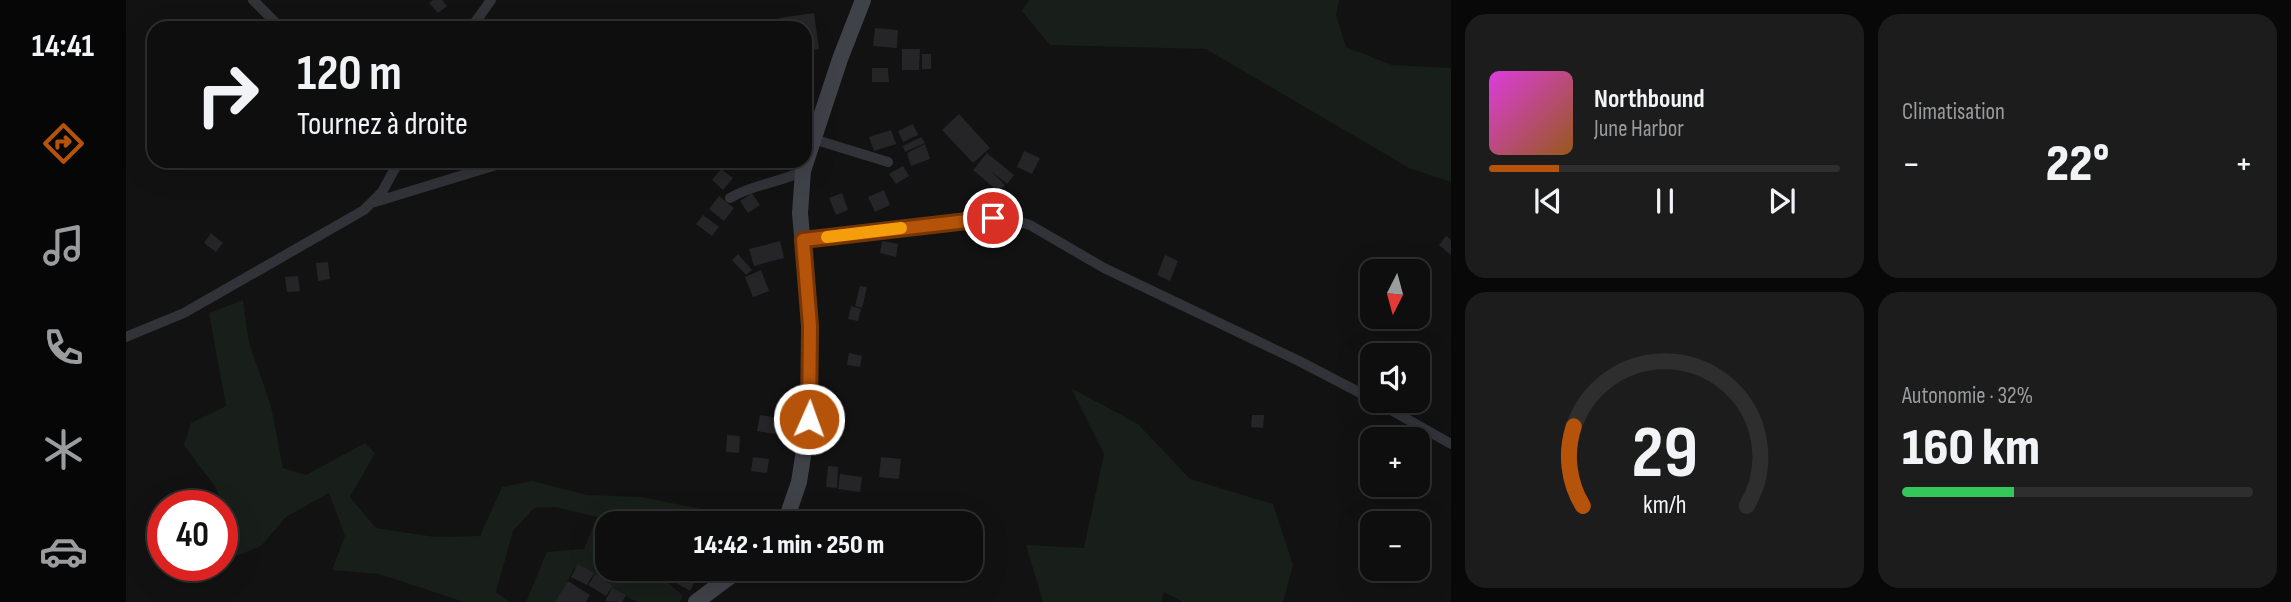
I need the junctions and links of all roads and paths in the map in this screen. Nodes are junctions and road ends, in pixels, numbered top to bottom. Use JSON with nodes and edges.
{"nodes":[{"id":1,"x":253,"y":0,"type":"edge"},
{"id":2,"x":491,"y":0,"type":"edge"},
{"id":3,"x":863,"y":0,"type":"edge"},
{"id":4,"x":274,"y":21,"type":"edge"},
{"id":5,"x":476,"y":21,"type":"edge"},
{"id":6,"x":821,"y":115,"type":"junction"},
{"id":7,"x":812,"y":118,"type":"edge"},
{"id":8,"x":813,"y":139,"type":"junction"},
{"id":9,"x":812,"y":142,"type":"edge"},
{"id":10,"x":888,"y":162,"type":"dead end"},
{"id":11,"x":396,"y":168,"type":"edge"},
{"id":12,"x":486,"y":168,"type":"edge"},
{"id":13,"x":804,"y":168,"type":"edge"},
{"id":14,"x":803,"y":171,"type":"junction"},
{"id":15,"x":730,"y":198,"type":"dead end"},
{"id":16,"x":374,"y":202,"type":"junction"},
{"id":17,"x":803,"y":240,"type":"junction"},
{"id":18,"x":126,"y":337,"type":"edge"},
{"id":19,"x":1360,"y":393,"type":"edge"},
{"id":20,"x":1396,"y":413,"type":"edge"},
{"id":21,"x":1451,"y":444,"type":"edge"},
{"id":22,"x":790,"y":511,"type":"edge"},
{"id":23,"x":724,"y":581,"type":"edge"},
{"id":24,"x":696,"y":602,"type":"edge"}],
"edges":[{"from":1,"to":4,"type":"street"},
{"from":2,"to":5,"type":"street"},
{"from":3,"to":6,"type":"street"},
{"from":6,"to":7,"type":"street"},
{"from":6,"to":8,"type":"street"},
{"from":8,"to":9,"type":"street"},
{"from":8,"to":10,"type":"street"},
{"from":11,"to":16,"type":"street"},
{"from":12,"to":16,"type":"street"},
{"from":13,"to":14,"type":"street"},
{"from":14,"to":15,"type":"street"},
{"from":14,"to":17,"type":"street"},
{"from":16,"to":18,"type":"street"},
{"from":17,"to":19,"type":"street"},
{"from":17,"to":22,"type":"street"},
{"from":20,"to":21,"type":"street"},
{"from":23,"to":24,"type":"street"}]}
